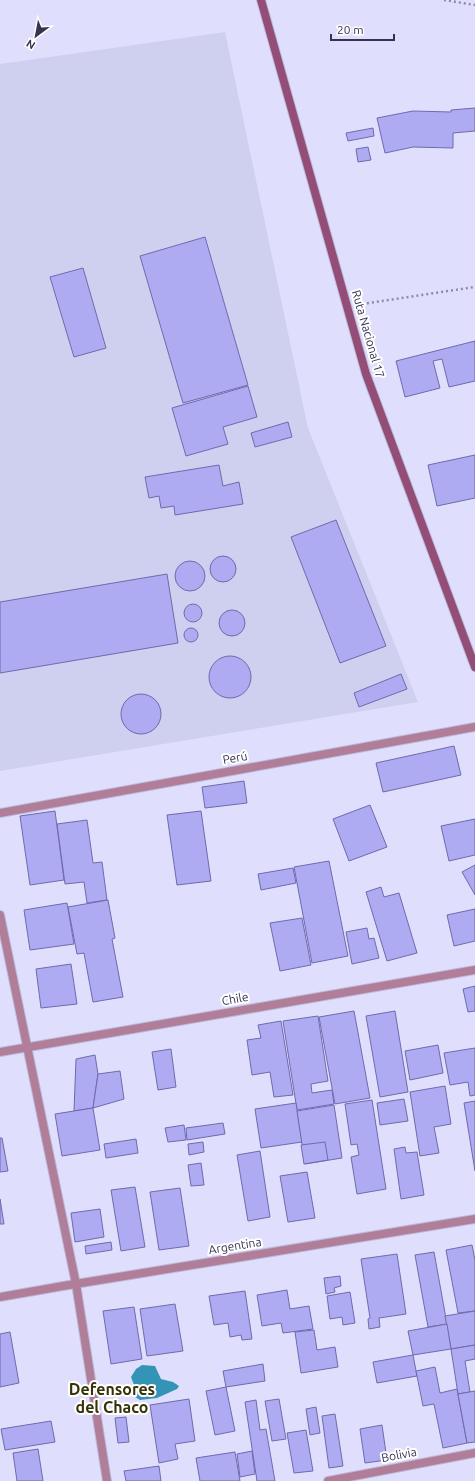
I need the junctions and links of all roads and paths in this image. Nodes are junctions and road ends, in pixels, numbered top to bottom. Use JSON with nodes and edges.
{"nodes":[{"id":1,"x":261,"y":0,"type":"edge"},
{"id":2,"x":444,"y":0,"type":"edge"},
{"id":3,"x":475,"y":5,"type":"edge"},
{"id":4,"x":475,"y":287,"type":"edge"},
{"id":5,"x":348,"y":306,"type":"junction"},
{"id":6,"x":475,"y":667,"type":"edge"},
{"id":7,"x":475,"y":727,"type":"edge"},
{"id":8,"x":0,"y":813,"type":"edge"},
{"id":9,"x":0,"y":915,"type":"edge"},
{"id":10,"x":475,"y":970,"type":"edge"},
{"id":11,"x":27,"y":1047,"type":"junction"},
{"id":12,"x":0,"y":1052,"type":"edge"},
{"id":13,"x":475,"y":1219,"type":"edge"},
{"id":14,"x":76,"y":1284,"type":"junction"},
{"id":15,"x":0,"y":1297,"type":"edge"},
{"id":16,"x":475,"y":1453,"type":"edge"},
{"id":17,"x":107,"y":1481,"type":"edge"},
{"id":18,"x":328,"y":1481,"type":"edge"}],
"edges":[{"from":1,"to":5,"type":"street","name":"Ruta Nacional 17"},
{"from":2,"to":3,"type":"path"},
{"from":4,"to":5,"type":"path"},
{"from":5,"to":6,"type":"street","name":"Ruta Nacional 17"},
{"from":7,"to":8,"type":"street","name":"Perú"},
{"from":9,"to":11,"type":"street"},
{"from":10,"to":11,"type":"street","name":"Chile"},
{"from":11,"to":12,"type":"street","name":"Chile"},
{"from":11,"to":14,"type":"street"},
{"from":13,"to":14,"type":"street","name":"Argentina"},
{"from":14,"to":15,"type":"street","name":"Argentina"},
{"from":14,"to":17,"type":"street"},
{"from":16,"to":18,"type":"street","name":"Bolivia"}]}
